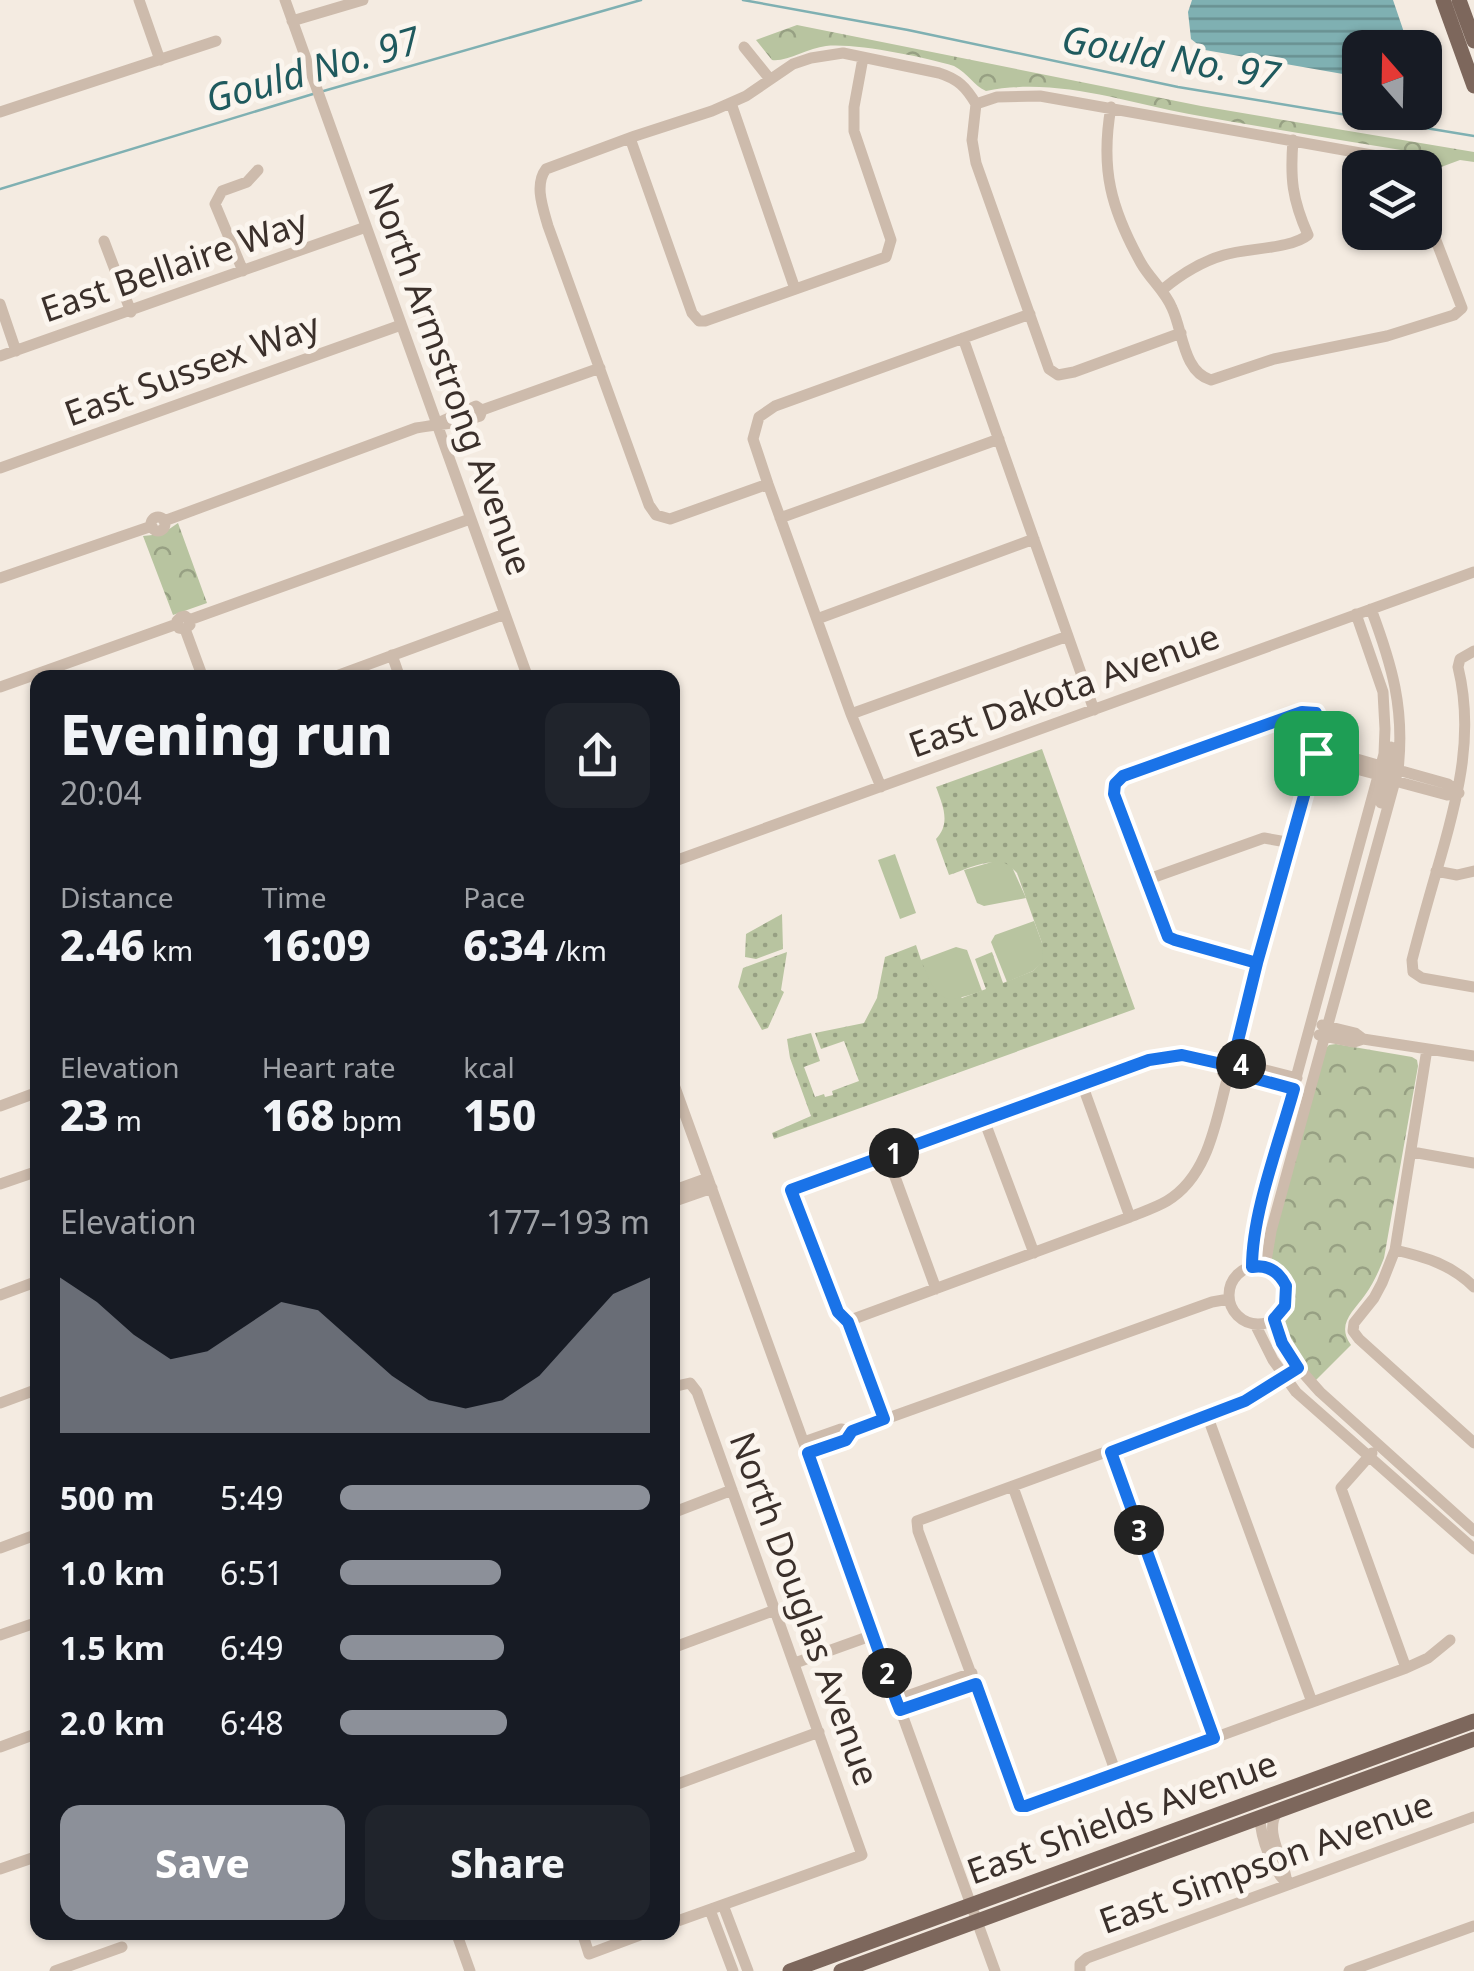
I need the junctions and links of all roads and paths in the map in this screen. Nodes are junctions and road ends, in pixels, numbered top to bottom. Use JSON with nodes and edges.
{"nodes":[{"id":1,"x":139,"y":0,"type":"edge"},
{"id":2,"x":284,"y":0,"type":"edge"},
{"id":3,"x":363,"y":0,"type":"edge"},
{"id":4,"x":1443,"y":0,"type":"edge"},
{"id":5,"x":1459,"y":0,"type":"edge"},
{"id":6,"x":292,"y":21,"type":"junction"},
{"id":7,"x":1474,"y":41,"type":"edge"},
{"id":8,"x":216,"y":42,"type":"dead end"},
{"id":9,"x":744,"y":47,"type":"dead end"},
{"id":10,"x":863,"y":58,"type":"junction"},
{"id":11,"x":160,"y":60,"type":"junction"},
{"id":12,"x":1474,"y":68,"type":"edge"},
{"id":13,"x":769,"y":78,"type":"junction"},
{"id":14,"x":1474,"y":86,"type":"edge"},
{"id":15,"x":730,"y":103,"type":"junction"},
{"id":16,"x":976,"y":104,"type":"junction"},
{"id":17,"x":1111,"y":107,"type":"junction"},
{"id":18,"x":0,"y":112,"type":"edge"},
{"id":19,"x":630,"y":138,"type":"junction"},
{"id":20,"x":1293,"y":140,"type":"junction"},
{"id":21,"x":1346,"y":150,"type":"edge"},
{"id":22,"x":258,"y":170,"type":"dead end"},
{"id":23,"x":366,"y":227,"type":"junction"},
{"id":24,"x":104,"y":241,"type":"dead end"},
{"id":25,"x":1440,"y":250,"type":"edge"},
{"id":26,"x":243,"y":271,"type":"junction"},
{"id":27,"x":795,"y":289,"type":"junction"},
{"id":28,"x":1162,"y":290,"type":"junction"},
{"id":29,"x":0,"y":304,"type":"edge"},
{"id":30,"x":131,"y":312,"type":"junction"},
{"id":31,"x":1030,"y":314,"type":"junction"},
{"id":32,"x":402,"y":325,"type":"junction"},
{"id":33,"x":1181,"y":333,"type":"junction"},
{"id":34,"x":963,"y":338,"type":"junction"},
{"id":35,"x":16,"y":351,"type":"junction"},
{"id":36,"x":0,"y":356,"type":"edge"},
{"id":37,"x":600,"y":368,"type":"junction"},
{"id":38,"x":436,"y":424,"type":"junction"},
{"id":39,"x":999,"y":439,"type":"junction"},
{"id":40,"x":0,"y":468,"type":"edge"},
{"id":41,"x":768,"y":484,"type":"junction"},
{"id":42,"x":780,"y":518,"type":"junction"},
{"id":43,"x":470,"y":519,"type":"junction"},
{"id":44,"x":1034,"y":539,"type":"junction"},
{"id":45,"x":1474,"y":572,"type":"edge"},
{"id":46,"x":0,"y":578,"type":"edge"},
{"id":47,"x":1371,"y":609,"type":"junction"},
{"id":48,"x":505,"y":614,"type":"junction"},
{"id":49,"x":1356,"y":614,"type":"junction"},
{"id":50,"x":817,"y":619,"type":"junction"},
{"id":51,"x":184,"y":624,"type":"junction"},
{"id":52,"x":1068,"y":636,"type":"junction"},
{"id":53,"x":1474,"y":651,"type":"edge"},
{"id":54,"x":392,"y":655,"type":"junction"},
{"id":55,"x":50,"y":670,"type":"edge"},
{"id":56,"x":201,"y":670,"type":"edge"},
{"id":57,"x":352,"y":670,"type":"edge"},
{"id":58,"x":397,"y":670,"type":"edge"},
{"id":59,"x":525,"y":670,"type":"edge"},
{"id":60,"x":30,"y":677,"type":"edge"},
{"id":61,"x":0,"y":687,"type":"edge"},
{"id":62,"x":1094,"y":710,"type":"junction"},
{"id":63,"x":852,"y":714,"type":"junction"},
{"id":64,"x":1385,"y":729,"type":"junction"},
{"id":65,"x":1316,"y":753,"type":"junction"},
{"id":66,"x":1470,"y":757,"type":"edge"},
{"id":67,"x":1380,"y":770,"type":"junction"},
{"id":68,"x":1396,"y":776,"type":"junction"},
{"id":69,"x":881,"y":787,"type":"junction"},
{"id":70,"x":1459,"y":793,"type":"junction"},
{"id":71,"x":1384,"y":820,"type":"junction"},
{"id":72,"x":1292,"y":844,"type":"junction"},
{"id":73,"x":680,"y":859,"type":"edge"},
{"id":74,"x":1474,"y":871,"type":"edge"},
{"id":75,"x":1436,"y":872,"type":"junction"},
{"id":76,"x":1146,"y":880,"type":"junction"},
{"id":77,"x":1257,"y":963,"type":"junction"},
{"id":78,"x":1474,"y":987,"type":"edge"},
{"id":79,"x":1311,"y":1027,"type":"junction"},
{"id":80,"x":1326,"y":1031,"type":"junction"},
{"id":81,"x":1427,"y":1049,"type":"junction"},
{"id":82,"x":1474,"y":1056,"type":"edge"},
{"id":83,"x":1232,"y":1067,"type":"junction"},
{"id":84,"x":1082,"y":1084,"type":"junction"},
{"id":85,"x":1295,"y":1084,"type":"junction"},
{"id":86,"x":30,"y":1095,"type":"edge"},
{"id":87,"x":680,"y":1101,"type":"edge"},
{"id":88,"x":0,"y":1106,"type":"edge"},
{"id":89,"x":984,"y":1120,"type":"junction"},
{"id":90,"x":1412,"y":1152,"type":"junction"},
{"id":91,"x":887,"y":1155,"type":"junction"},
{"id":92,"x":1474,"y":1162,"type":"edge"},
{"id":93,"x":30,"y":1174,"type":"edge"},
{"id":94,"x":710,"y":1183,"type":"junction"},
{"id":95,"x":0,"y":1184,"type":"edge"},
{"id":96,"x":680,"y":1189,"type":"edge"},
{"id":97,"x":680,"y":1198,"type":"edge"},
{"id":98,"x":1130,"y":1217,"type":"junction"},
{"id":99,"x":1395,"y":1250,"type":"junction"},
{"id":100,"x":1034,"y":1253,"type":"junction"},
{"id":101,"x":1258,"y":1267,"type":"junction"},
{"id":102,"x":30,"y":1284,"type":"edge"},
{"id":103,"x":1474,"y":1288,"type":"edge"},
{"id":104,"x":936,"y":1289,"type":"junction"},
{"id":105,"x":0,"y":1295,"type":"edge"},
{"id":106,"x":1230,"y":1298,"type":"junction"},
{"id":107,"x":1274,"y":1319,"type":"junction"},
{"id":108,"x":848,"y":1322,"type":"junction"},
{"id":109,"x":1255,"y":1324,"type":"junction"},
{"id":110,"x":1298,"y":1368,"type":"junction"},
{"id":111,"x":1284,"y":1377,"type":"junction"},
{"id":112,"x":680,"y":1385,"type":"edge"},
{"id":113,"x":30,"y":1392,"type":"edge"},
{"id":114,"x":0,"y":1402,"type":"edge"},
{"id":115,"x":1207,"y":1416,"type":"junction"},
{"id":116,"x":884,"y":1419,"type":"junction"},
{"id":117,"x":1469,"y":1430,"type":"edge"},
{"id":118,"x":1474,"y":1443,"type":"edge"},
{"id":119,"x":1378,"y":1446,"type":"junction"},
{"id":120,"x":806,"y":1448,"type":"junction"},
{"id":121,"x":1111,"y":1452,"type":"junction"},
{"id":122,"x":1368,"y":1458,"type":"junction"},
{"id":123,"x":1013,"y":1487,"type":"junction"},
{"id":124,"x":732,"y":1490,"type":"junction"},
{"id":125,"x":680,"y":1509,"type":"edge"},
{"id":126,"x":1474,"y":1531,"type":"edge"},
{"id":127,"x":30,"y":1537,"type":"edge"},
{"id":128,"x":0,"y":1548,"type":"edge"},
{"id":129,"x":1474,"y":1550,"type":"edge"},
{"id":130,"x":775,"y":1610,"type":"junction"},
{"id":131,"x":30,"y":1625,"type":"edge"},
{"id":132,"x":873,"y":1635,"type":"junction"},
{"id":133,"x":0,"y":1636,"type":"edge"},
{"id":134,"x":1450,"y":1640,"type":"dead end"},
{"id":135,"x":680,"y":1645,"type":"edge"},
{"id":136,"x":795,"y":1663,"type":"junction"},
{"id":137,"x":1406,"y":1668,"type":"junction"},
{"id":138,"x":974,"y":1679,"type":"junction"},
{"id":139,"x":1312,"y":1702,"type":"junction"},
{"id":140,"x":898,"y":1705,"type":"junction"},
{"id":141,"x":1474,"y":1721,"type":"edge"},
{"id":142,"x":819,"y":1732,"type":"junction"},
{"id":143,"x":30,"y":1736,"type":"edge"},
{"id":144,"x":1214,"y":1738,"type":"junction"},
{"id":145,"x":1474,"y":1739,"type":"edge"},
{"id":146,"x":0,"y":1747,"type":"edge"},
{"id":147,"x":1363,"y":1762,"type":"junction"},
{"id":148,"x":1116,"y":1773,"type":"junction"},
{"id":149,"x":680,"y":1783,"type":"edge"},
{"id":150,"x":1278,"y":1811,"type":"junction"},
{"id":151,"x":1260,"y":1818,"type":"junction"},
{"id":152,"x":1474,"y":1818,"type":"edge"},
{"id":153,"x":30,"y":1859,"type":"edge"},
{"id":154,"x":0,"y":1870,"type":"edge"},
{"id":155,"x":1286,"y":1884,"type":"junction"},
{"id":156,"x":970,"y":1905,"type":"junction"},
{"id":157,"x":717,"y":1907,"type":"junction"},
{"id":158,"x":680,"y":1921,"type":"edge"},
{"id":159,"x":976,"y":1922,"type":"junction"},
{"id":160,"x":1474,"y":1926,"type":"edge"},
{"id":161,"x":459,"y":1940,"type":"edge"},
{"id":162,"x":585,"y":1940,"type":"edge"},
{"id":163,"x":627,"y":1940,"type":"edge"},
{"id":164,"x":122,"y":1947,"type":"dead end"},
{"id":165,"x":1080,"y":1968,"type":"edge"},
{"id":166,"x":55,"y":1971,"type":"edge"},
{"id":167,"x":470,"y":1971,"type":"edge"},
{"id":168,"x":733,"y":1971,"type":"edge"},
{"id":169,"x":748,"y":1971,"type":"edge"},
{"id":170,"x":790,"y":1971,"type":"edge"},
{"id":171,"x":841,"y":1971,"type":"edge"},
{"id":172,"x":994,"y":1971,"type":"edge"},
{"id":173,"x":1350,"y":1971,"type":"edge"}],
"edges":[{"from":1,"to":11,"type":"street"},
{"from":2,"to":6,"type":"street","name":"North Armstrong Avenue"},
{"from":3,"to":6,"type":"street"},
{"from":4,"to":12,"type":"main road"},
{"from":4,"to":14,"type":"main road"},
{"from":5,"to":7,"type":"main road"},
{"from":6,"to":23,"type":"street","name":"North Armstrong Avenue"},
{"from":8,"to":11,"type":"street"},
{"from":9,"to":13,"type":"street"},
{"from":10,"to":13,"type":"street"},
{"from":10,"to":16,"type":"street"},
{"from":10,"to":27,"type":"street"},
{"from":11,"to":18,"type":"street"},
{"from":13,"to":15,"type":"street"},
{"from":15,"to":19,"type":"street"},
{"from":15,"to":27,"type":"street"},
{"from":16,"to":17,"type":"street"},
{"from":16,"to":31,"type":"street"},
{"from":17,"to":20,"type":"street"},
{"from":17,"to":28,"type":"street"},
{"from":19,"to":27,"type":"street"},
{"from":19,"to":37,"type":"street"},
{"from":20,"to":21,"type":"street"},
{"from":20,"to":28,"type":"street"},
{"from":22,"to":26,"type":"street"},
{"from":23,"to":26,"type":"street","name":"East Bellaire Way"},
{"from":23,"to":32,"type":"street","name":"North Armstrong Avenue"},
{"from":24,"to":30,"type":"street"},
{"from":25,"to":33,"type":"street"},
{"from":26,"to":30,"type":"street","name":"East Bellaire Way"},
{"from":28,"to":33,"type":"street"},
{"from":29,"to":35,"type":"street"},
{"from":30,"to":35,"type":"street","name":"East Bellaire Way"},
{"from":31,"to":33,"type":"street"},
{"from":31,"to":34,"type":"street"},
{"from":32,"to":38,"type":"street","name":"North Armstrong Avenue"},
{"from":32,"to":40,"type":"street","name":"East Sussex Way"},
{"from":34,"to":39,"type":"street"},
{"from":34,"to":41,"type":"street"},
{"from":35,"to":36,"type":"street","name":"East Bellaire Way"},
{"from":37,"to":38,"type":"street"},
{"from":37,"to":41,"type":"street"},
{"from":38,"to":43,"type":"street","name":"North Armstrong Avenue"},
{"from":38,"to":46,"type":"street"},
{"from":39,"to":42,"type":"street"},
{"from":39,"to":44,"type":"street"},
{"from":41,"to":42,"type":"street"},
{"from":42,"to":50,"type":"street"},
{"from":43,"to":48,"type":"street","name":"North Armstrong Avenue"},
{"from":43,"to":51,"type":"street"},
{"from":44,"to":50,"type":"street"},
{"from":44,"to":52,"type":"street"},
{"from":45,"to":47,"type":"street","name":"East Dakota Avenue"},
{"from":47,"to":49,"type":"street","name":"East Dakota Avenue"},
{"from":47,"to":68,"type":"street"},
{"from":48,"to":54,"type":"street"},
{"from":48,"to":59,"type":"street","name":"North Armstrong Avenue"},
{"from":49,"to":62,"type":"street","name":"East Dakota Avenue"},
{"from":49,"to":64,"type":"street"},
{"from":50,"to":63,"type":"street"},
{"from":51,"to":55,"type":"street"},
{"from":51,"to":56,"type":"street"},
{"from":52,"to":62,"type":"street"},
{"from":52,"to":63,"type":"street"},
{"from":53,"to":66,"type":"street"},
{"from":54,"to":57,"type":"street"},
{"from":54,"to":58,"type":"street"},
{"from":60,"to":61,"type":"street"},
{"from":62,"to":69,"type":"street","name":"East Dakota Avenue"},
{"from":63,"to":69,"type":"street"},
{"from":64,"to":67,"type":"street"},
{"from":64,"to":68,"type":"street"},
{"from":65,"to":67,"type":"street"},
{"from":65,"to":72,"type":"street"},
{"from":65,"to":76,"type":"street"},
{"from":66,"to":70,"type":"street"},
{"from":67,"to":71,"type":"street"},
{"from":67,"to":79,"type":"street"},
{"from":68,"to":70,"type":"street"},
{"from":68,"to":71,"type":"street"},
{"from":69,"to":73,"type":"street","name":"East Dakota Avenue"},
{"from":70,"to":75,"type":"street"},
{"from":71,"to":80,"type":"street"},
{"from":72,"to":76,"type":"street"},
{"from":72,"to":77,"type":"street"},
{"from":74,"to":75,"type":"street"},
{"from":75,"to":78,"type":"street"},
{"from":76,"to":77,"type":"street"},
{"from":77,"to":83,"type":"street"},
{"from":79,"to":80,"type":"street"},
{"from":79,"to":85,"type":"street"},
{"from":80,"to":81,"type":"street"},
{"from":80,"to":101,"type":"street"},
{"from":81,"to":82,"type":"street"},
{"from":81,"to":90,"type":"street"},
{"from":83,"to":84,"type":"street"},
{"from":83,"to":85,"type":"street"},
{"from":83,"to":98,"type":"street"},
{"from":84,"to":89,"type":"street"},
{"from":84,"to":98,"type":"street"},
{"from":85,"to":101,"type":"street"},
{"from":86,"to":88,"type":"street"},
{"from":87,"to":94,"type":"street"},
{"from":89,"to":91,"type":"street"},
{"from":89,"to":100,"type":"street"},
{"from":90,"to":92,"type":"street"},
{"from":90,"to":99,"type":"street"},
{"from":91,"to":104,"type":"street"},
{"from":91,"to":108,"type":"street"},
{"from":93,"to":95,"type":"street"},
{"from":94,"to":96,"type":"street"},
{"from":94,"to":97,"type":"street"},
{"from":94,"to":120,"type":"street"},
{"from":98,"to":100,"type":"street"},
{"from":99,"to":103,"type":"street"},
{"from":99,"to":117,"type":"street"},
{"from":100,"to":104,"type":"street"},
{"from":101,"to":106,"type":"street"},
{"from":101,"to":107,"type":"street"},
{"from":102,"to":105,"type":"street"},
{"from":104,"to":108,"type":"street"},
{"from":106,"to":109,"type":"street"},
{"from":106,"to":116,"type":"street"},
{"from":107,"to":109,"type":"street"},
{"from":107,"to":110,"type":"street"},
{"from":108,"to":116,"type":"street"},
{"from":109,"to":111,"type":"street"},
{"from":110,"to":111,"type":"street"},
{"from":110,"to":119,"type":"street"},
{"from":111,"to":115,"type":"street"},
{"from":111,"to":122,"type":"street"},
{"from":112,"to":124,"type":"street","name":"North Douglas Avenue"},
{"from":113,"to":114,"type":"street"},
{"from":115,"to":121,"type":"street"},
{"from":115,"to":139,"type":"street"},
{"from":116,"to":120,"type":"street"},
{"from":117,"to":118,"type":"street"},
{"from":119,"to":122,"type":"street"},
{"from":119,"to":126,"type":"street"},
{"from":120,"to":132,"type":"street"},
{"from":121,"to":123,"type":"street"},
{"from":121,"to":144,"type":"street"},
{"from":122,"to":129,"type":"street"},
{"from":122,"to":137,"type":"street"},
{"from":123,"to":138,"type":"street"},
{"from":123,"to":148,"type":"street"},
{"from":124,"to":125,"type":"street"},
{"from":124,"to":130,"type":"street","name":"North Douglas Avenue"},
{"from":127,"to":128,"type":"street"},
{"from":130,"to":135,"type":"street"},
{"from":130,"to":136,"type":"street","name":"North Douglas Avenue"},
{"from":131,"to":133,"type":"street"},
{"from":132,"to":136,"type":"street"},
{"from":132,"to":140,"type":"street"},
{"from":134,"to":137,"type":"street"},
{"from":136,"to":142,"type":"street","name":"North Douglas Avenue"},
{"from":137,"to":139,"type":"street"},
{"from":138,"to":140,"type":"street"},
{"from":138,"to":148,"type":"street"},
{"from":139,"to":144,"type":"street"},
{"from":140,"to":156,"type":"street"},
{"from":141,"to":147,"type":"main road","name":"East Shields Avenue"},
{"from":142,"to":149,"type":"street"},
{"from":142,"to":157,"type":"street","name":"North Douglas Avenue"},
{"from":143,"to":146,"type":"street"},
{"from":144,"to":148,"type":"street"},
{"from":145,"to":150,"type":"main road","name":"East Shields Avenue"},
{"from":147,"to":151,"type":"main road"},
{"from":147,"to":156,"type":"main road","name":"East Shields Avenue"},
{"from":150,"to":151,"type":"main road","name":"East Shields Avenue"},
{"from":150,"to":155,"type":"street"},
{"from":151,"to":155,"type":"street"},
{"from":151,"to":159,"type":"main road","name":"East Shields Avenue"},
{"from":152,"to":155,"type":"street","name":"East Simpson Avenue"},
{"from":153,"to":154,"type":"street"},
{"from":155,"to":165,"type":"street","name":"East Simpson Avenue"},
{"from":156,"to":159,"type":"street"},
{"from":156,"to":170,"type":"main road","name":"East Shields Avenue"},
{"from":157,"to":158,"type":"street"},
{"from":157,"to":168,"type":"street"},
{"from":157,"to":169,"type":"street"},
{"from":159,"to":171,"type":"main road","name":"East Shields Avenue"},
{"from":159,"to":172,"type":"street"},
{"from":160,"to":173,"type":"street"},
{"from":161,"to":167,"type":"street"},
{"from":162,"to":163,"type":"street"},
{"from":164,"to":166,"type":"street"}]}
